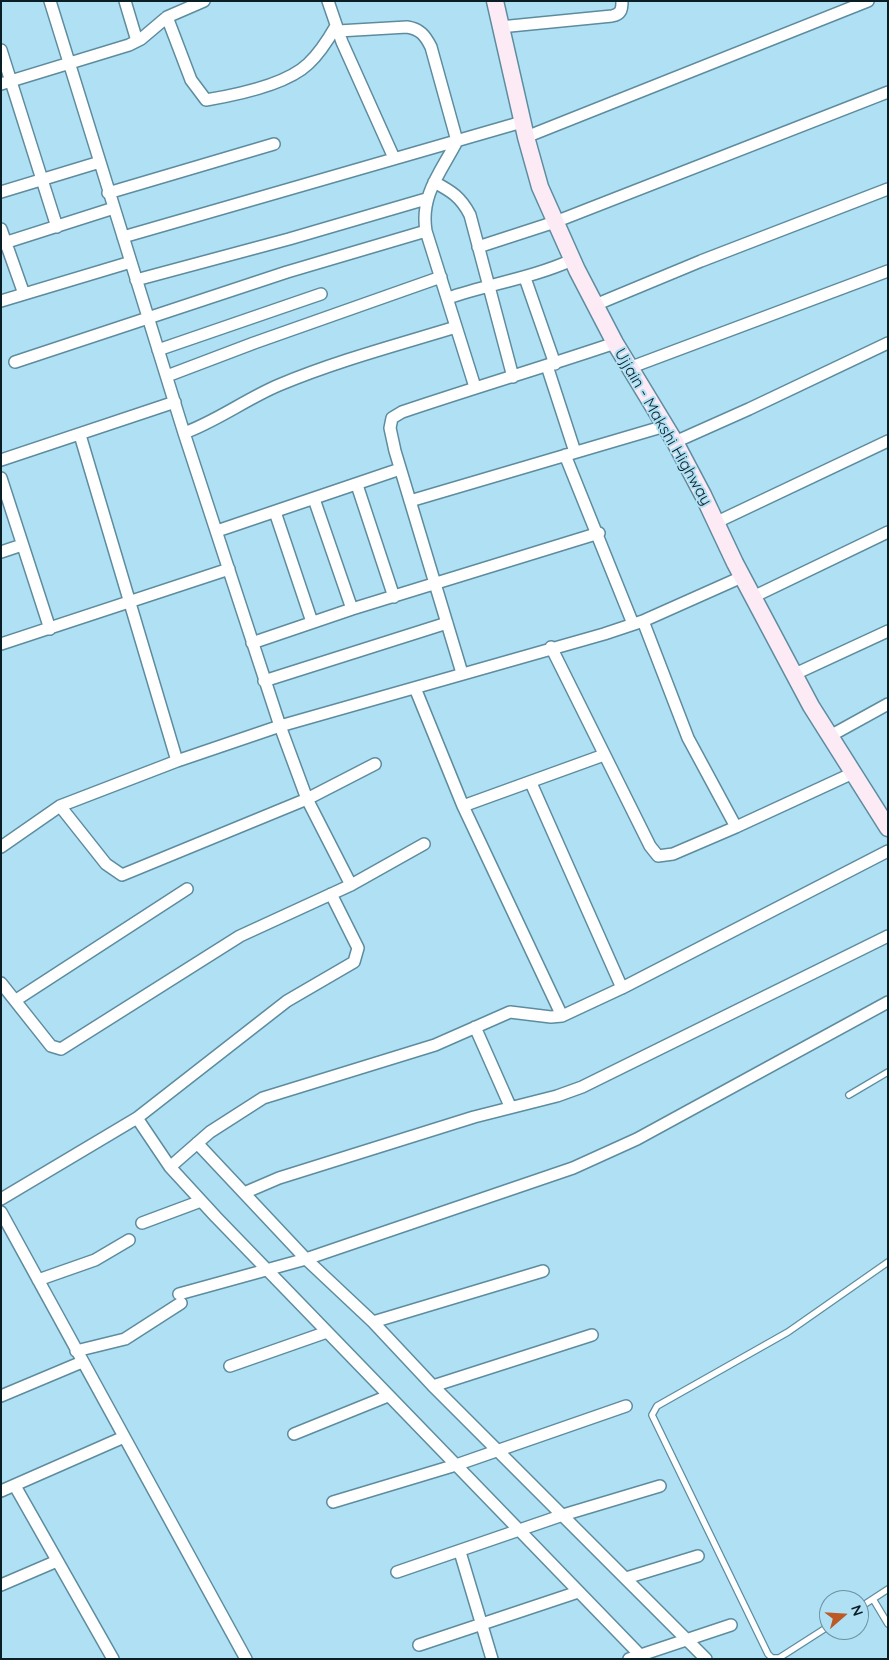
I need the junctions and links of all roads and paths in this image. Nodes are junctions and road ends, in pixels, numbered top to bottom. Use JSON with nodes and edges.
{"nodes":[{"id":1,"x":50,"y":1,"type":"edge"},
{"id":2,"x":125,"y":1,"type":"edge"},
{"id":3,"x":204,"y":1,"type":"edge"},
{"id":4,"x":495,"y":1,"type":"edge"},
{"id":5,"x":622,"y":1,"type":"edge"},
{"id":6,"x":868,"y":1,"type":"edge"},
{"id":7,"x":330,"y":2,"type":"edge"},
{"id":8,"x":176,"y":6,"type":"edge"},
{"id":9,"x":167,"y":17,"type":"junction"},
{"id":10,"x":500,"y":26,"type":"junction"},
{"id":11,"x":337,"y":29,"type":"junction"},
{"id":12,"x":137,"y":41,"type":"junction"},
{"id":13,"x":1,"y":50,"type":"edge"},
{"id":14,"x":68,"y":64,"type":"junction"},
{"id":15,"x":6,"y":82,"type":"edge"},
{"id":16,"x":888,"y":92,"type":"edge"},
{"id":17,"x":524,"y":129,"type":"junction"},
{"id":18,"x":457,"y":141,"type":"junction"},
{"id":19,"x":274,"y":144,"type":"dead end"},
{"id":20,"x":394,"y":158,"type":"junction"},
{"id":21,"x":100,"y":162,"type":"junction"},
{"id":22,"x":42,"y":180,"type":"junction"},
{"id":23,"x":434,"y":182,"type":"junction"},
{"id":24,"x":888,"y":189,"type":"edge"},
{"id":25,"x":1,"y":192,"type":"edge"},
{"id":26,"x":108,"y":193,"type":"junction"},
{"id":27,"x":426,"y":199,"type":"junction"},
{"id":28,"x":114,"y":208,"type":"junction"},
{"id":29,"x":556,"y":222,"type":"junction"},
{"id":30,"x":57,"y":227,"type":"junction"},
{"id":31,"x":1,"y":229,"type":"edge"},
{"id":32,"x":426,"y":231,"type":"junction"},
{"id":33,"x":124,"y":237,"type":"junction"},
{"id":34,"x":4,"y":243,"type":"edge"},
{"id":35,"x":478,"y":247,"type":"junction"},
{"id":36,"x":572,"y":260,"type":"junction"},
{"id":37,"x":131,"y":262,"type":"junction"},
{"id":38,"x":888,"y":271,"type":"edge"},
{"id":39,"x":441,"y":277,"type":"junction"},
{"id":40,"x":526,"y":278,"type":"junction"},
{"id":41,"x":136,"y":280,"type":"junction"},
{"id":42,"x":488,"y":286,"type":"junction"},
{"id":43,"x":24,"y":294,"type":"junction"},
{"id":44,"x":321,"y":294,"type":"dead end"},
{"id":45,"x":448,"y":298,"type":"junction"},
{"id":46,"x":1,"y":301,"type":"edge"},
{"id":47,"x":595,"y":306,"type":"junction"},
{"id":48,"x":148,"y":317,"type":"junction"},
{"id":49,"x":456,"y":326,"type":"junction"},
{"id":50,"x":888,"y":343,"type":"edge"},
{"id":51,"x":615,"y":344,"type":"junction"},
{"id":52,"x":158,"y":350,"type":"junction"},
{"id":53,"x":15,"y":362,"type":"dead end"},
{"id":54,"x":551,"y":365,"type":"junction"},
{"id":55,"x":629,"y":368,"type":"junction"},
{"id":56,"x":167,"y":376,"type":"junction"},
{"id":57,"x":513,"y":377,"type":"junction"},
{"id":58,"x":475,"y":387,"type":"junction"},
{"id":59,"x":175,"y":402,"type":"junction"},
{"id":60,"x":665,"y":426,"type":"junction"},
{"id":61,"x":184,"y":433,"type":"junction"},
{"id":62,"x":80,"y":435,"type":"junction"},
{"id":63,"x":888,"y":441,"type":"edge"},
{"id":64,"x":675,"y":442,"type":"junction"},
{"id":65,"x":570,"y":453,"type":"junction"},
{"id":66,"x":1,"y":460,"type":"edge"},
{"id":67,"x":400,"y":469,"type":"junction"},
{"id":68,"x":1,"y":478,"type":"edge"},
{"id":69,"x":357,"y":485,"type":"junction"},
{"id":70,"x":314,"y":499,"type":"junction"},
{"id":71,"x":410,"y":501,"type":"junction"},
{"id":72,"x":275,"y":512,"type":"junction"},
{"id":73,"x":717,"y":522,"type":"junction"},
{"id":74,"x":217,"y":531,"type":"junction"},
{"id":75,"x":888,"y":532,"type":"edge"},
{"id":76,"x":599,"y":534,"type":"junction"},
{"id":77,"x":22,"y":545,"type":"junction"},
{"id":78,"x":1,"y":552,"type":"edge"},
{"id":79,"x":230,"y":570,"type":"junction"},
{"id":80,"x":744,"y":576,"type":"junction"},
{"id":81,"x":436,"y":584,"type":"junction"},
{"id":82,"x":394,"y":597,"type":"junction"},
{"id":83,"x":753,"y":597,"type":"junction"},
{"id":84,"x":131,"y":602,"type":"junction"},
{"id":85,"x":352,"y":609,"type":"junction"},
{"id":86,"x":312,"y":622,"type":"junction"},
{"id":87,"x":638,"y":622,"type":"junction"},
{"id":88,"x":447,"y":623,"type":"junction"},
{"id":89,"x":50,"y":629,"type":"junction"},
{"id":90,"x":885,"y":633,"type":"edge"},
{"id":91,"x":252,"y":643,"type":"junction"},
{"id":92,"x":1,"y":644,"type":"edge"},
{"id":93,"x":551,"y":647,"type":"junction"},
{"id":94,"x":462,"y":673,"type":"junction"},
{"id":95,"x":795,"y":674,"type":"junction"},
{"id":96,"x":264,"y":680,"type":"junction"},
{"id":97,"x":415,"y":688,"type":"junction"},
{"id":98,"x":888,"y":704,"type":"edge"},
{"id":99,"x":280,"y":726,"type":"junction"},
{"id":100,"x":830,"y":736,"type":"junction"},
{"id":101,"x":604,"y":755,"type":"junction"},
{"id":102,"x":177,"y":761,"type":"junction"},
{"id":103,"x":375,"y":764,"type":"dead end"},
{"id":104,"x":853,"y":773,"type":"junction"},
{"id":105,"x":531,"y":783,"type":"junction"},
{"id":106,"x":308,"y":799,"type":"junction"},
{"id":107,"x":60,"y":806,"type":"junction"},
{"id":108,"x":462,"y":806,"type":"junction"},
{"id":109,"x":883,"y":812,"type":"edge"},
{"id":110,"x":736,"y":827,"type":"junction"},
{"id":111,"x":888,"y":828,"type":"edge"},
{"id":112,"x":424,"y":844,"type":"dead end"},
{"id":113,"x":1,"y":846,"type":"edge"},
{"id":114,"x":888,"y":852,"type":"edge"},
{"id":115,"x":351,"y":885,"type":"junction"},
{"id":116,"x":187,"y":889,"type":"dead end"},
{"id":117,"x":331,"y":894,"type":"junction"},
{"id":118,"x":888,"y":936,"type":"edge"},
{"id":119,"x":1,"y":983,"type":"edge"},
{"id":120,"x":622,"y":988,"type":"junction"},
{"id":121,"x":16,"y":1000,"type":"junction"},
{"id":122,"x":888,"y":1002,"type":"edge"},
{"id":123,"x":562,"y":1016,"type":"junction"},
{"id":124,"x":475,"y":1027,"type":"junction"},
{"id":125,"x":888,"y":1072,"type":"edge"},
{"id":126,"x":848,"y":1095,"type":"dead end"},
{"id":127,"x":510,"y":1106,"type":"junction"},
{"id":128,"x":137,"y":1118,"type":"junction"},
{"id":129,"x":197,"y":1143,"type":"junction"},
{"id":130,"x":170,"y":1167,"type":"junction"},
{"id":131,"x":244,"y":1193,"type":"junction"},
{"id":132,"x":1,"y":1199,"type":"edge"},
{"id":133,"x":201,"y":1201,"type":"junction"},
{"id":134,"x":1,"y":1212,"type":"edge"},
{"id":135,"x":142,"y":1223,"type":"dead end"},
{"id":136,"x":129,"y":1240,"type":"dead end"},
{"id":137,"x":306,"y":1259,"type":"junction"},
{"id":138,"x":888,"y":1262,"type":"edge"},
{"id":139,"x":267,"y":1270,"type":"junction"},
{"id":140,"x":543,"y":1272,"type":"dead end"},
{"id":141,"x":38,"y":1280,"type":"junction"},
{"id":142,"x":373,"y":1322,"type":"junction"},
{"id":143,"x":327,"y":1332,"type":"junction"},
{"id":144,"x":592,"y":1335,"type":"dead end"},
{"id":145,"x":79,"y":1356,"type":"junction"},
{"id":146,"x":230,"y":1366,"type":"dead end"},
{"id":147,"x":432,"y":1386,"type":"junction"},
{"id":148,"x":1,"y":1396,"type":"edge"},
{"id":149,"x":388,"y":1396,"type":"junction"},
{"id":150,"x":626,"y":1406,"type":"dead end"},
{"id":151,"x":294,"y":1434,"type":"dead end"},
{"id":152,"x":124,"y":1437,"type":"junction"},
{"id":153,"x":498,"y":1450,"type":"junction"},
{"id":154,"x":456,"y":1465,"type":"junction"},
{"id":155,"x":15,"y":1486,"type":"junction"},
{"id":156,"x":660,"y":1486,"type":"dead end"},
{"id":157,"x":1,"y":1491,"type":"edge"},
{"id":158,"x":333,"y":1502,"type":"dead end"},
{"id":159,"x":563,"y":1515,"type":"junction"},
{"id":160,"x":520,"y":1532,"type":"junction"},
{"id":161,"x":460,"y":1552,"type":"junction"},
{"id":162,"x":698,"y":1556,"type":"dead end"},
{"id":163,"x":57,"y":1560,"type":"junction"},
{"id":164,"x":397,"y":1572,"type":"dead end"},
{"id":165,"x":626,"y":1578,"type":"junction"},
{"id":166,"x":1,"y":1585,"type":"edge"},
{"id":167,"x":888,"y":1589,"type":"edge"},
{"id":168,"x":578,"y":1592,"type":"junction"},
{"id":169,"x":872,"y":1599,"type":"junction"},
{"id":170,"x":869,"y":1601,"type":"edge"},
{"id":171,"x":888,"y":1624,"type":"edge"},
{"id":172,"x":482,"y":1625,"type":"junction"},
{"id":173,"x":731,"y":1625,"type":"dead end"},
{"id":174,"x":819,"y":1632,"type":"edge"},
{"id":175,"x":688,"y":1641,"type":"junction"},
{"id":176,"x":419,"y":1645,"type":"dead end"},
{"id":177,"x":642,"y":1657,"type":"edge"},
{"id":178,"x":113,"y":1659,"type":"edge"},
{"id":179,"x":246,"y":1659,"type":"edge"},
{"id":180,"x":492,"y":1659,"type":"edge"},
{"id":181,"x":629,"y":1659,"type":"edge"},
{"id":182,"x":659,"y":1659,"type":"edge"},
{"id":183,"x":706,"y":1659,"type":"edge"}],
"edges":[{"from":1,"to":14,"type":"street"},
{"from":2,"to":12,"type":"street"},
{"from":3,"to":8,"type":"street"},
{"from":4,"to":10,"type":"main road","name":"Ujjain - Makshi Highway"},
{"from":5,"to":10,"type":"street"},
{"from":6,"to":17,"type":"street"},
{"from":7,"to":11,"type":"street"},
{"from":8,"to":9,"type":"street"},
{"from":9,"to":11,"type":"street"},
{"from":9,"to":12,"type":"street"},
{"from":10,"to":17,"type":"main road","name":"Ujjain - Makshi Highway"},
{"from":11,"to":18,"type":"street"},
{"from":11,"to":20,"type":"street"},
{"from":12,"to":14,"type":"street"},
{"from":13,"to":15,"type":"street"},
{"from":14,"to":15,"type":"street"},
{"from":14,"to":21,"type":"street"},
{"from":15,"to":22,"type":"street"},
{"from":16,"to":29,"type":"street"},
{"from":17,"to":18,"type":"street"},
{"from":17,"to":29,"type":"main road","name":"Ujjain - Makshi Highway"},
{"from":18,"to":20,"type":"street"},
{"from":18,"to":23,"type":"street"},
{"from":19,"to":26,"type":"street"},
{"from":20,"to":33,"type":"street"},
{"from":21,"to":22,"type":"street"},
{"from":21,"to":26,"type":"street"},
{"from":22,"to":25,"type":"street"},
{"from":22,"to":30,"type":"street"},
{"from":23,"to":27,"type":"street"},
{"from":23,"to":35,"type":"street"},
{"from":24,"to":47,"type":"street"},
{"from":26,"to":28,"type":"street"},
{"from":27,"to":32,"type":"street"},
{"from":27,"to":41,"type":"street"},
{"from":28,"to":30,"type":"street"},
{"from":28,"to":33,"type":"street"},
{"from":29,"to":35,"type":"street"},
{"from":29,"to":36,"type":"main road","name":"Ujjain - Makshi Highway"},
{"from":30,"to":34,"type":"street"},
{"from":31,"to":34,"type":"street"},
{"from":32,"to":39,"type":"street"},
{"from":32,"to":48,"type":"street"},
{"from":33,"to":37,"type":"street"},
{"from":34,"to":43,"type":"street"},
{"from":35,"to":42,"type":"street"},
{"from":36,"to":40,"type":"street"},
{"from":36,"to":47,"type":"main road","name":"Ujjain - Makshi Highway"},
{"from":37,"to":41,"type":"street"},
{"from":37,"to":43,"type":"street"},
{"from":38,"to":55,"type":"street"},
{"from":39,"to":45,"type":"street"},
{"from":39,"to":56,"type":"street"},
{"from":40,"to":42,"type":"street"},
{"from":40,"to":54,"type":"street"},
{"from":41,"to":48,"type":"street"},
{"from":42,"to":45,"type":"street"},
{"from":42,"to":57,"type":"street"},
{"from":43,"to":46,"type":"street"},
{"from":44,"to":52,"type":"street"},
{"from":45,"to":49,"type":"street"},
{"from":47,"to":51,"type":"main road","name":"Ujjain - Makshi Highway"},
{"from":48,"to":52,"type":"street"},
{"from":48,"to":53,"type":"street"},
{"from":49,"to":58,"type":"street"},
{"from":49,"to":61,"type":"street"},
{"from":50,"to":64,"type":"street"},
{"from":51,"to":54,"type":"street"},
{"from":51,"to":55,"type":"main road","name":"Ujjain - Makshi Highway"},
{"from":52,"to":56,"type":"street"},
{"from":54,"to":57,"type":"street"},
{"from":54,"to":65,"type":"street"},
{"from":55,"to":60,"type":"main road","name":"Ujjain - Makshi Highway"},
{"from":56,"to":59,"type":"street"},
{"from":57,"to":58,"type":"street"},
{"from":58,"to":67,"type":"street"},
{"from":59,"to":61,"type":"street"},
{"from":59,"to":62,"type":"street"},
{"from":60,"to":64,"type":"main road","name":"Ujjain - Makshi Highway"},
{"from":60,"to":65,"type":"street"},
{"from":61,"to":74,"type":"street"},
{"from":62,"to":66,"type":"street"},
{"from":62,"to":84,"type":"street"},
{"from":63,"to":73,"type":"street"},
{"from":64,"to":73,"type":"main road","name":"Ujjain - Makshi Highway"},
{"from":65,"to":71,"type":"street"},
{"from":65,"to":76,"type":"street"},
{"from":67,"to":69,"type":"street"},
{"from":67,"to":71,"type":"street"},
{"from":68,"to":77,"type":"street"},
{"from":69,"to":70,"type":"street"},
{"from":69,"to":82,"type":"street"},
{"from":70,"to":72,"type":"street"},
{"from":70,"to":85,"type":"street"},
{"from":71,"to":81,"type":"street"},
{"from":72,"to":74,"type":"street"},
{"from":72,"to":86,"type":"street"},
{"from":73,"to":80,"type":"main road","name":"Ujjain - Makshi Highway"},
{"from":74,"to":79,"type":"street"},
{"from":75,"to":83,"type":"street"},
{"from":76,"to":81,"type":"street"},
{"from":76,"to":87,"type":"street"},
{"from":77,"to":78,"type":"street"},
{"from":77,"to":89,"type":"street"},
{"from":79,"to":84,"type":"street"},
{"from":79,"to":91,"type":"street"},
{"from":80,"to":83,"type":"main road","name":"Ujjain - Makshi Highway"},
{"from":80,"to":87,"type":"street"},
{"from":81,"to":82,"type":"street"},
{"from":81,"to":88,"type":"street"},
{"from":82,"to":85,"type":"street"},
{"from":83,"to":95,"type":"main road","name":"Ujjain - Makshi Highway"},
{"from":84,"to":89,"type":"street"},
{"from":84,"to":102,"type":"street"},
{"from":85,"to":86,"type":"street"},
{"from":86,"to":91,"type":"street"},
{"from":87,"to":93,"type":"street"},
{"from":87,"to":110,"type":"street"},
{"from":88,"to":94,"type":"street"},
{"from":88,"to":96,"type":"street"},
{"from":89,"to":92,"type":"street"},
{"from":90,"to":95,"type":"street"},
{"from":91,"to":96,"type":"street"},
{"from":93,"to":94,"type":"street"},
{"from":93,"to":101,"type":"street"},
{"from":94,"to":97,"type":"street"},
{"from":95,"to":100,"type":"main road","name":"Ujjain - Makshi Highway"},
{"from":96,"to":99,"type":"street"},
{"from":97,"to":99,"type":"street"},
{"from":97,"to":108,"type":"street"},
{"from":98,"to":100,"type":"street"},
{"from":99,"to":102,"type":"street"},
{"from":99,"to":106,"type":"street"},
{"from":100,"to":104,"type":"main road","name":"Ujjain - Makshi Highway"},
{"from":101,"to":105,"type":"street"},
{"from":101,"to":110,"type":"street"},
{"from":102,"to":107,"type":"street"},
{"from":103,"to":106,"type":"street"},
{"from":104,"to":109,"type":"main road","name":"Ujjain - Makshi Highway"},
{"from":104,"to":110,"type":"street"},
{"from":105,"to":108,"type":"street"},
{"from":105,"to":120,"type":"street"},
{"from":106,"to":107,"type":"street"},
{"from":106,"to":115,"type":"street"},
{"from":107,"to":113,"type":"street"},
{"from":108,"to":123,"type":"street"},
{"from":109,"to":111,"type":"main road","name":"Ujjain - Makshi Highway"},
{"from":112,"to":115,"type":"street"},
{"from":114,"to":120,"type":"street"},
{"from":115,"to":117,"type":"street"},
{"from":116,"to":121,"type":"street"},
{"from":117,"to":121,"type":"street"},
{"from":117,"to":128,"type":"street"},
{"from":118,"to":127,"type":"street"},
{"from":119,"to":121,"type":"street"},
{"from":120,"to":123,"type":"street"},
{"from":122,"to":137,"type":"street"},
{"from":123,"to":124,"type":"street"},
{"from":124,"to":127,"type":"street"},
{"from":124,"to":129,"type":"street"},
{"from":125,"to":126,"type":"lane"},
{"from":127,"to":131,"type":"street"},
{"from":128,"to":130,"type":"street"},
{"from":128,"to":132,"type":"street"},
{"from":129,"to":130,"type":"street"},
{"from":129,"to":131,"type":"street"},
{"from":130,"to":133,"type":"street"},
{"from":131,"to":137,"type":"street"},
{"from":133,"to":135,"type":"street"},
{"from":133,"to":139,"type":"street"},
{"from":134,"to":141,"type":"street"},
{"from":136,"to":141,"type":"street"},
{"from":137,"to":139,"type":"street"},
{"from":137,"to":142,"type":"street"},
{"from":138,"to":174,"type":"lane"},
{"from":139,"to":143,"type":"street"},
{"from":139,"to":145,"type":"street"},
{"from":140,"to":142,"type":"street"},
{"from":141,"to":145,"type":"street"},
{"from":142,"to":147,"type":"street"},
{"from":143,"to":146,"type":"street"},
{"from":143,"to":149,"type":"street"},
{"from":144,"to":147,"type":"street"},
{"from":145,"to":148,"type":"street"},
{"from":145,"to":152,"type":"street"},
{"from":147,"to":153,"type":"street"},
{"from":149,"to":151,"type":"street"},
{"from":149,"to":154,"type":"street"},
{"from":150,"to":153,"type":"street"},
{"from":152,"to":155,"type":"street"},
{"from":152,"to":179,"type":"street"},
{"from":153,"to":154,"type":"street"},
{"from":153,"to":159,"type":"street"},
{"from":154,"to":158,"type":"street"},
{"from":154,"to":160,"type":"street"},
{"from":155,"to":157,"type":"street"},
{"from":155,"to":163,"type":"street"},
{"from":156,"to":159,"type":"street"},
{"from":159,"to":160,"type":"street"},
{"from":159,"to":165,"type":"street"},
{"from":160,"to":161,"type":"street"},
{"from":160,"to":168,"type":"street"},
{"from":161,"to":164,"type":"street"},
{"from":161,"to":172,"type":"street"},
{"from":162,"to":165,"type":"street"},
{"from":163,"to":166,"type":"street"},
{"from":163,"to":178,"type":"street"},
{"from":165,"to":175,"type":"street"},
{"from":167,"to":169,"type":"lane"},
{"from":168,"to":172,"type":"street"},
{"from":168,"to":177,"type":"street"},
{"from":169,"to":170,"type":"lane"},
{"from":169,"to":171,"type":"lane"},
{"from":172,"to":176,"type":"street"},
{"from":172,"to":180,"type":"street"},
{"from":173,"to":175,"type":"street"},
{"from":175,"to":177,"type":"street"},
{"from":175,"to":183,"type":"street"},
{"from":177,"to":181,"type":"street"},
{"from":177,"to":182,"type":"street"}]}
